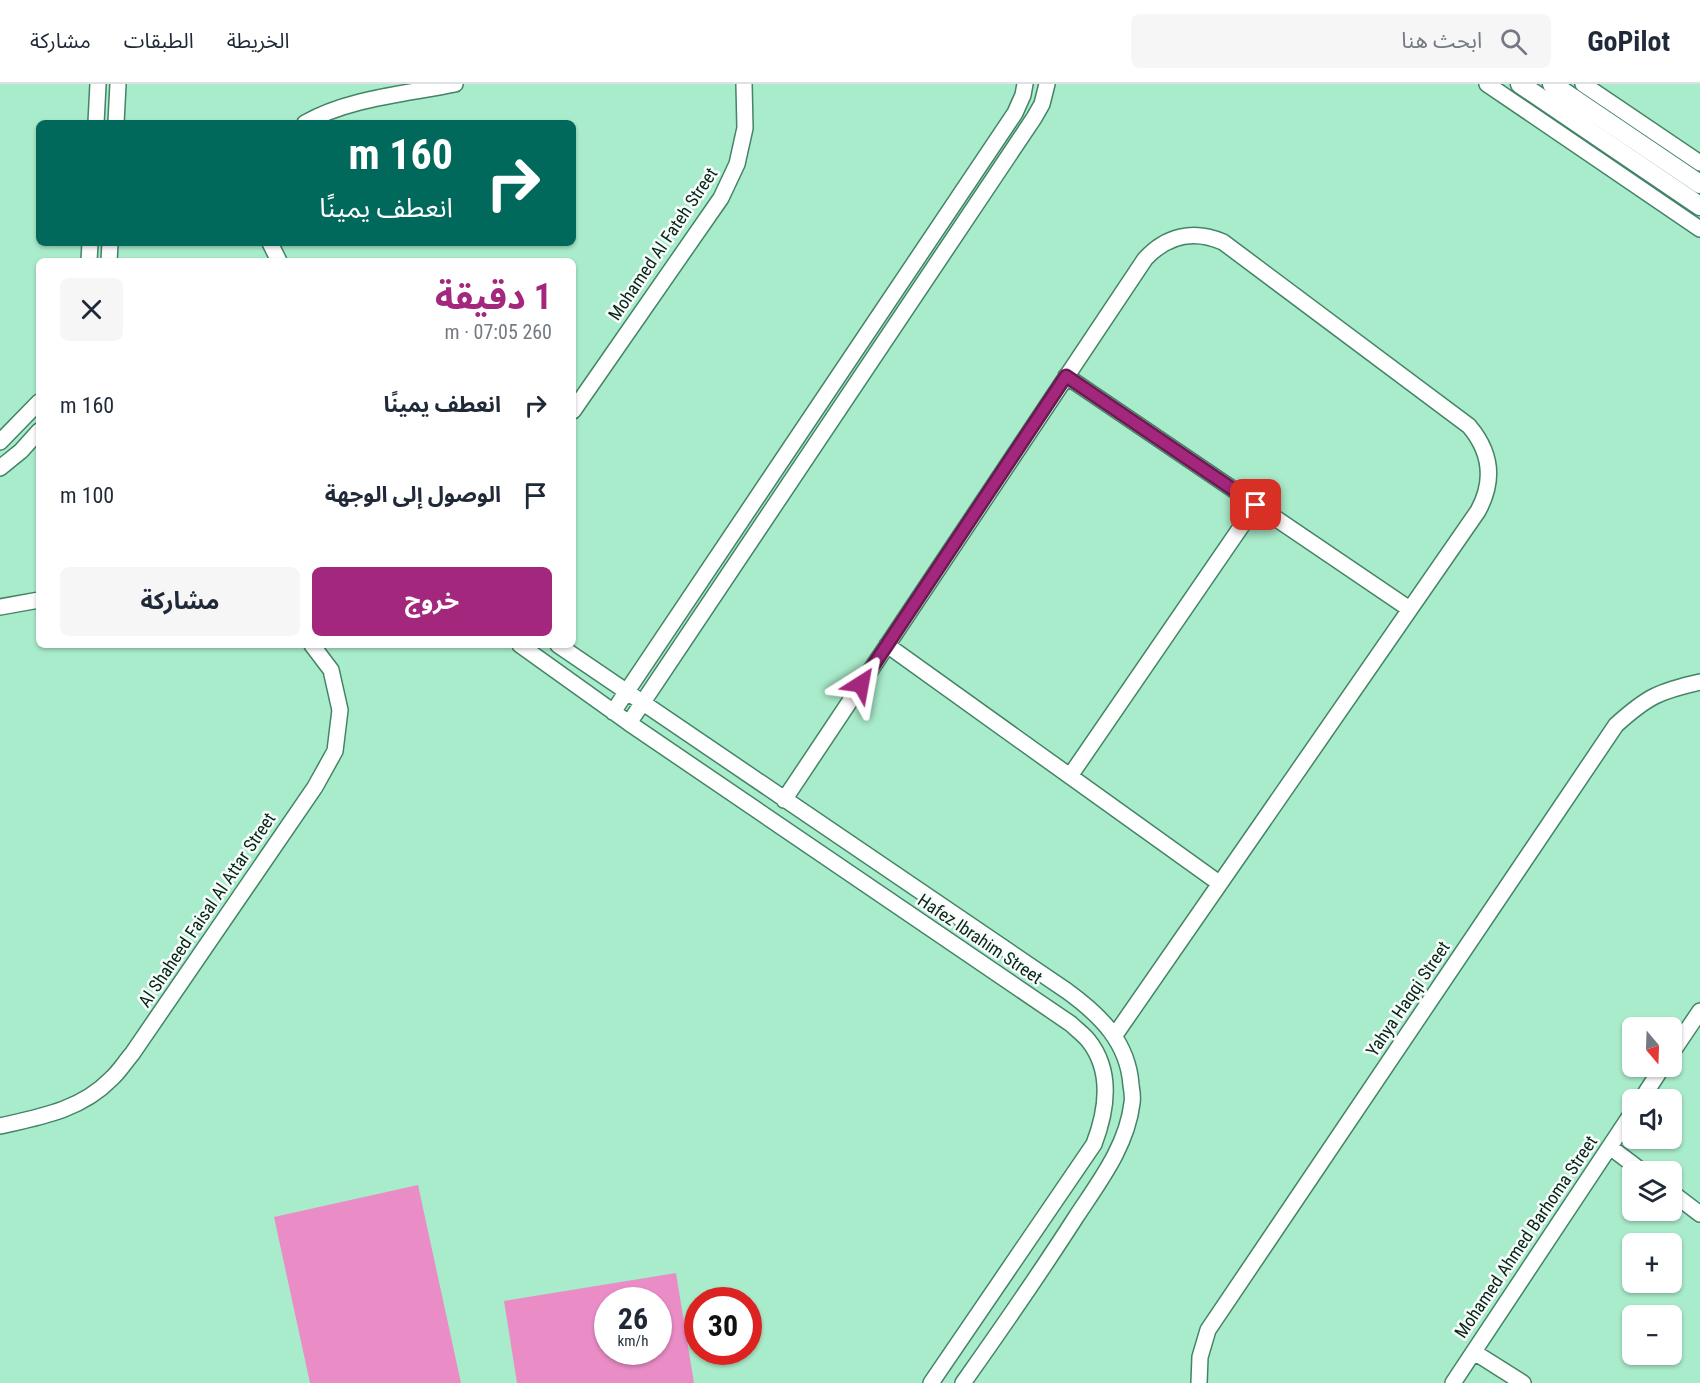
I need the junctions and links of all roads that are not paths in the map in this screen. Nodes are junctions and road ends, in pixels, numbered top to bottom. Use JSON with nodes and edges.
{"nodes":[{"id":1,"x":98,"y":84,"type":"edge"},
{"id":2,"x":118,"y":84,"type":"edge"},
{"id":3,"x":454,"y":84,"type":"edge"},
{"id":4,"x":744,"y":84,"type":"edge"},
{"id":5,"x":1025,"y":84,"type":"edge"},
{"id":6,"x":1047,"y":84,"type":"edge"},
{"id":7,"x":1487,"y":84,"type":"edge"},
{"id":8,"x":1520,"y":84,"type":"edge"},
{"id":9,"x":1583,"y":84,"type":"edge"},
{"id":10,"x":1562,"y":93,"type":"edge"},
{"id":11,"x":96,"y":120,"type":"edge"},
{"id":12,"x":116,"y":120,"type":"edge"},
{"id":13,"x":310,"y":120,"type":"edge"},
{"id":14,"x":1545,"y":124,"type":"junction"},
{"id":15,"x":1006,"y":126,"type":"junction"},
{"id":16,"x":1021,"y":137,"type":"junction"},
{"id":17,"x":1700,"y":163,"type":"edge"},
{"id":18,"x":1700,"y":184,"type":"edge"},
{"id":19,"x":1700,"y":206,"type":"edge"},
{"id":20,"x":1700,"y":230,"type":"edge"},
{"id":21,"x":1066,"y":376,"type":"junction"},
{"id":22,"x":36,"y":405,"type":"edge"},
{"id":23,"x":576,"y":407,"type":"edge"},
{"id":24,"x":36,"y":434,"type":"edge"},
{"id":25,"x":0,"y":442,"type":"edge"},
{"id":26,"x":0,"y":468,"type":"edge"},
{"id":27,"x":1256,"y":505,"type":"junction"},
{"id":28,"x":36,"y":601,"type":"edge"},
{"id":29,"x":0,"y":607,"type":"edge"},
{"id":30,"x":1408,"y":608,"type":"junction"},
{"id":31,"x":887,"y":645,"type":"junction"},
{"id":32,"x":314,"y":648,"type":"edge"},
{"id":33,"x":524,"y":648,"type":"edge"},
{"id":34,"x":562,"y":648,"type":"edge"},
{"id":35,"x":1700,"y":682,"type":"edge"},
{"id":36,"x":626,"y":693,"type":"junction"},
{"id":37,"x":642,"y":704,"type":"junction"},
{"id":38,"x":614,"y":711,"type":"junction"},
{"id":39,"x":629,"y":723,"type":"junction"},
{"id":40,"x":1070,"y":776,"type":"junction"},
{"id":41,"x":784,"y":800,"type":"junction"},
{"id":42,"x":1219,"y":883,"type":"junction"},
{"id":43,"x":952,"y":913,"type":"junction"},
{"id":44,"x":937,"y":933,"type":"junction"},
{"id":45,"x":1700,"y":1011,"type":"edge"},
{"id":46,"x":1115,"y":1035,"type":"junction"},
{"id":47,"x":1682,"y":1038,"type":"edge"},
{"id":48,"x":0,"y":1126,"type":"edge"},
{"id":49,"x":1622,"y":1128,"type":"edge"},
{"id":50,"x":1610,"y":1147,"type":"junction"},
{"id":51,"x":1628,"y":1161,"type":"edge"},
{"id":52,"x":1682,"y":1200,"type":"edge"},
{"id":53,"x":1700,"y":1214,"type":"edge"},
{"id":54,"x":1021,"y":1251,"type":"junction"},
{"id":55,"x":1045,"y":1265,"type":"junction"},
{"id":56,"x":1474,"y":1352,"type":"junction"},
{"id":57,"x":931,"y":1383,"type":"edge"},
{"id":58,"x":963,"y":1383,"type":"edge"},
{"id":59,"x":1199,"y":1383,"type":"edge"},
{"id":60,"x":1453,"y":1383,"type":"edge"},
{"id":61,"x":1523,"y":1383,"type":"edge"}],
"edges":[{"from":1,"to":11,"type":"street"},
{"from":2,"to":12,"type":"street"},
{"from":3,"to":13,"type":"street"},
{"from":4,"to":23,"type":"street","name":"Mohamed Al Fateh Street"},
{"from":5,"to":15,"type":"street"},
{"from":6,"to":16,"type":"street"},
{"from":7,"to":14,"type":"street"},
{"from":8,"to":10,"type":"street"},
{"from":9,"to":17,"type":"street"},
{"from":10,"to":14,"type":"street"},
{"from":10,"to":18,"type":"street"},
{"from":10,"to":19,"type":"street"},
{"from":14,"to":20,"type":"street"},
{"from":15,"to":16,"type":"street"},
{"from":15,"to":36,"type":"street"},
{"from":16,"to":37,"type":"street"},
{"from":21,"to":27,"type":"street"},
{"from":21,"to":30,"type":"street"},
{"from":21,"to":31,"type":"street"},
{"from":22,"to":25,"type":"street"},
{"from":24,"to":26,"type":"street"},
{"from":27,"to":30,"type":"street"},
{"from":27,"to":40,"type":"street"},
{"from":28,"to":29,"type":"street"},
{"from":30,"to":42,"type":"street"},
{"from":31,"to":40,"type":"street"},
{"from":31,"to":41,"type":"street"},
{"from":32,"to":48,"type":"street","name":"Al Shaheed Faisal Al Attar Street"},
{"from":33,"to":38,"type":"street","name":"Hafez Ibrahim Street"},
{"from":34,"to":36,"type":"street","name":"Hafez Ibrahim Street"},
{"from":35,"to":59,"type":"street","name":"Yahya Haqqi Street"},
{"from":36,"to":37,"type":"street","name":"Hafez Ibrahim Street"},
{"from":36,"to":38,"type":"street"},
{"from":37,"to":39,"type":"street"},
{"from":37,"to":41,"type":"street","name":"Hafez Ibrahim Street"},
{"from":38,"to":39,"type":"street","name":"Hafez Ibrahim Street"},
{"from":39,"to":44,"type":"street","name":"Hafez Ibrahim Street"},
{"from":40,"to":42,"type":"street"},
{"from":41,"to":43,"type":"street","name":"Hafez Ibrahim Street"},
{"from":42,"to":46,"type":"street"},
{"from":43,"to":44,"type":"street"},
{"from":43,"to":46,"type":"street","name":"Hafez Ibrahim Street"},
{"from":44,"to":54,"type":"street","name":"Hafez Ibrahim Street"},
{"from":45,"to":47,"type":"street"},
{"from":46,"to":55,"type":"street","name":"Hafez Ibrahim Street"},
{"from":49,"to":50,"type":"street","name":"Mohamed Ahmed Barhoma Street"},
{"from":50,"to":51,"type":"street"},
{"from":50,"to":56,"type":"street","name":"Mohamed Ahmed Barhoma Street"},
{"from":52,"to":53,"type":"street"},
{"from":54,"to":55,"type":"street"},
{"from":54,"to":57,"type":"street","name":"Hafez Ibrahim Street"},
{"from":55,"to":58,"type":"street","name":"Hafez Ibrahim Street"},
{"from":56,"to":60,"type":"street","name":"Mohamed Ahmed Barhoma Street"},
{"from":56,"to":61,"type":"street"}]}
